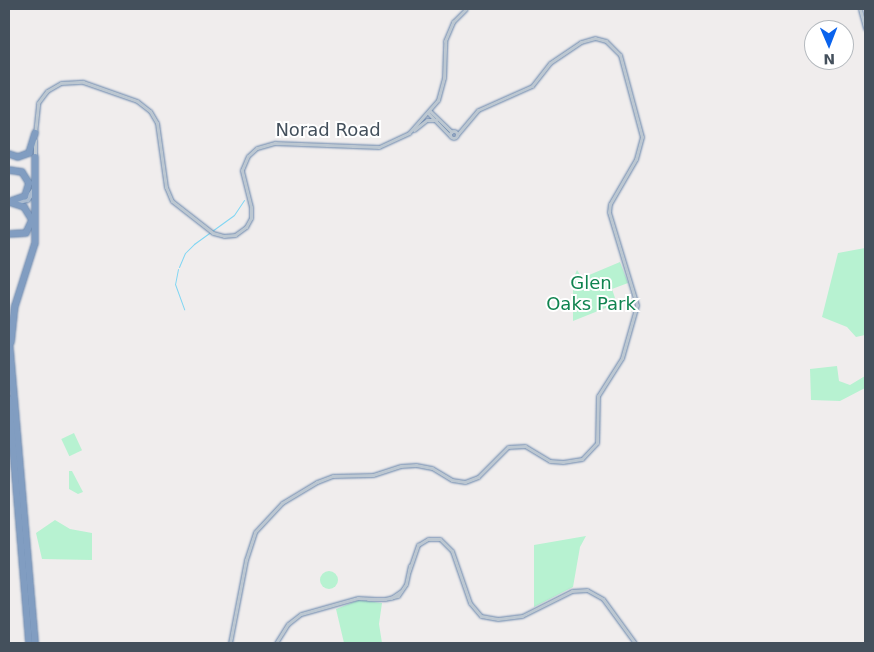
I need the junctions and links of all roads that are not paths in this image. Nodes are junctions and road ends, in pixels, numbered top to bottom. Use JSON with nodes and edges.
{"nodes":[{"id":1,"x":466,"y":9,"type":"edge"},
{"id":2,"x":860,"y":9,"type":"edge"},
{"id":3,"x":865,"y":28,"type":"edge"},
{"id":4,"x":429,"y":112,"type":"junction"},
{"id":5,"x":436,"y":120,"type":"junction"},
{"id":6,"x":35,"y":133,"type":"junction"},
{"id":7,"x":453,"y":133,"type":"junction"},
{"id":8,"x":410,"y":134,"type":"junction"},
{"id":9,"x":9,"y":154,"type":"edge"},
{"id":10,"x":35,"y":157,"type":"junction"},
{"id":11,"x":9,"y":170,"type":"edge"},
{"id":12,"x":9,"y":202,"type":"edge"},
{"id":13,"x":9,"y":234,"type":"edge"},
{"id":14,"x":9,"y":338,"type":"edge"},
{"id":15,"x":11,"y":363,"type":"junction"},
{"id":16,"x":9,"y":399,"type":"edge"},
{"id":17,"x":28,"y":643,"type":"edge"},
{"id":18,"x":36,"y":643,"type":"edge"},
{"id":19,"x":230,"y":643,"type":"edge"},
{"id":20,"x":276,"y":643,"type":"edge"},
{"id":21,"x":635,"y":643,"type":"edge"}],
"edges":[{"from":1,"to":4,"type":"street","name":"Norad Road"},
{"from":2,"to":3,"type":"street"},
{"from":4,"to":5,"type":"street"},
{"from":4,"to":7,"type":"street"},
{"from":4,"to":8,"type":"street","name":"Norad Road"},
{"from":5,"to":7,"type":"street"},
{"from":5,"to":8,"type":"street"},
{"from":6,"to":8,"type":"street","name":"Norad Road"},
{"from":6,"to":9,"type":"highway"},
{"from":6,"to":10,"type":"street","name":"Norad Road"},
{"from":7,"to":19,"type":"street"},
{"from":10,"to":12,"type":"main road","name":"Norad Road"},
{"from":10,"to":15,"type":"highway"},
{"from":11,"to":12,"type":"highway"},
{"from":12,"to":13,"type":"highway"},
{"from":14,"to":15,"type":"highway"},
{"from":15,"to":18,"type":"highway"},
{"from":16,"to":17,"type":"highway"},
{"from":20,"to":21,"type":"street"}]}
